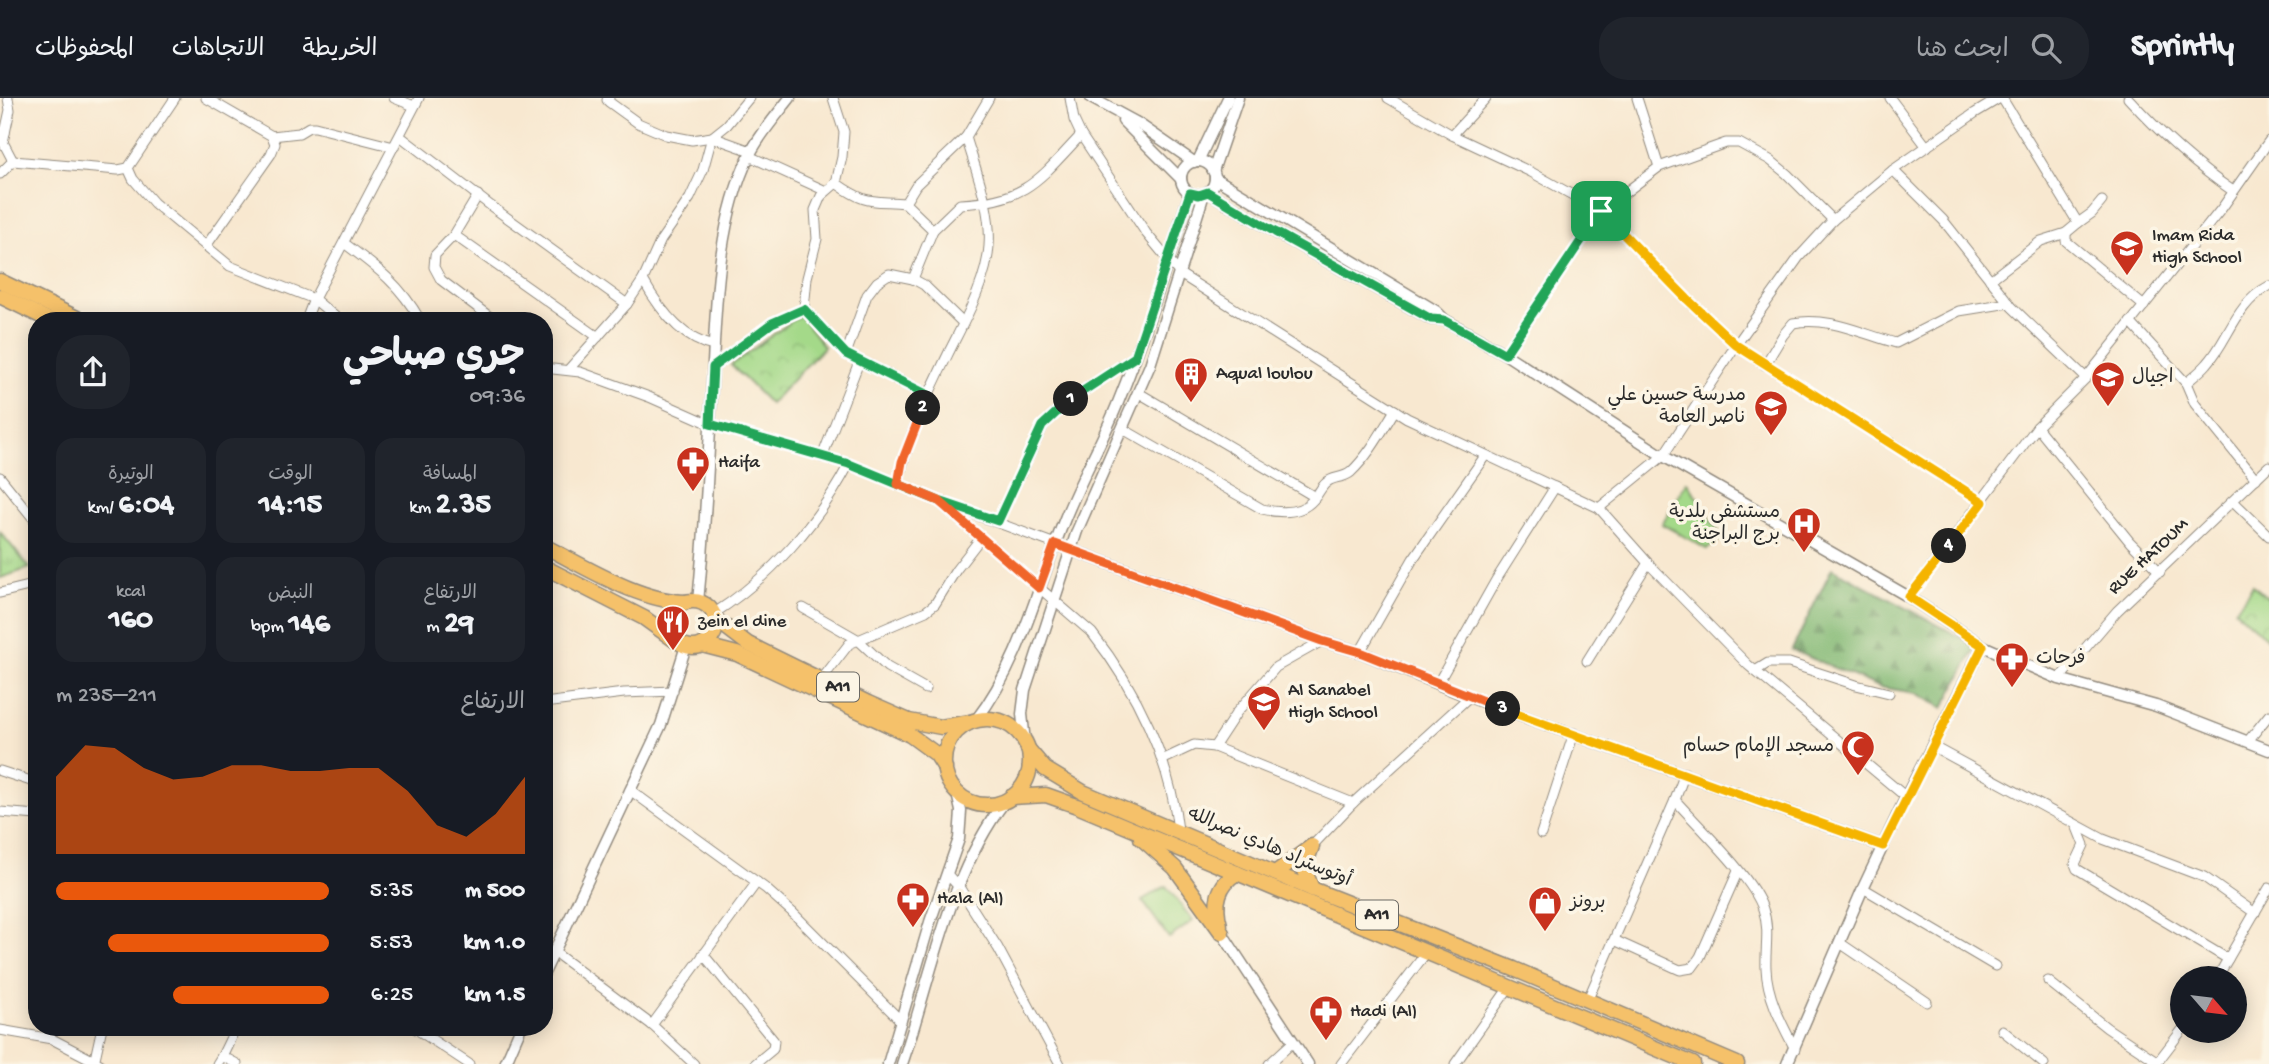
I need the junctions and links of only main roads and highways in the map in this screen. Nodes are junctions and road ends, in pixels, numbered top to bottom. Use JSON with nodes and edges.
{"nodes":[{"id":1,"x":0,"y":281,"type":"edge"},
{"id":2,"x":0,"y":296,"type":"edge"},
{"id":3,"x":33,"y":312,"type":"edge"},
{"id":4,"x":64,"y":312,"type":"edge"},
{"id":5,"x":553,"y":550,"type":"edge"},
{"id":6,"x":553,"y":572,"type":"edge"},
{"id":7,"x":692,"y":602,"type":"junction"},
{"id":8,"x":714,"y":616,"type":"junction"},
{"id":9,"x":681,"y":643,"type":"junction"},
{"id":10,"x":702,"y":645,"type":"junction"},
{"id":11,"x":973,"y":721,"type":"junction"},
{"id":12,"x":1026,"y":745,"type":"junction"},
{"id":13,"x":945,"y":768,"type":"junction"},
{"id":14,"x":1008,"y":799,"type":"junction"},
{"id":15,"x":1126,"y":826,"type":"junction"},
{"id":16,"x":1237,"y":873,"type":"junction"},
{"id":17,"x":1275,"y":873,"type":"junction"},
{"id":18,"x":1312,"y":889,"type":"junction"},
{"id":19,"x":1693,"y":1064,"type":"edge"},
{"id":20,"x":1737,"y":1064,"type":"edge"}],
"edges":[{"from":1,"to":4,"type":"highway"},
{"from":2,"to":3,"type":"highway"},
{"from":5,"to":7,"type":"highway"},
{"from":6,"to":9,"type":"highway"},
{"from":7,"to":8,"type":"highway","number":"A11"},
{"from":7,"to":9,"type":"highway"},
{"from":8,"to":10,"type":"highway"},
{"from":8,"to":11,"type":"highway","name":"أوتوستراد هادي نصرالله","number":"A11"},
{"from":9,"to":10,"type":"highway","number":"A11"},
{"from":10,"to":13,"type":"highway","number":"A11"},
{"from":11,"to":12,"type":"highway","name":"أوتوستراد هادي نصرالله","number":"A11"},
{"from":11,"to":13,"type":"highway"},
{"from":12,"to":14,"type":"highway"},
{"from":12,"to":17,"type":"highway","name":"أوتوستراد هادي نصرالله","number":"A11"},
{"from":13,"to":14,"type":"highway","name":"أوتوستراد هادي نصرالله","number":"A11"},
{"from":14,"to":15,"type":"highway","name":"أوتوستراد هادي نصرالله","number":"A11"},
{"from":15,"to":16,"type":"highway","name":"أوتوستراد هادي نصرالله","number":"A11"},
{"from":15,"to":16,"type":"highway"},
{"from":16,"to":19,"type":"highway","name":"أوتوستراد هادي نصرالله","number":"A11"},
{"from":17,"to":18,"type":"highway","name":"أوتوستراد هادي نصرالله","number":"A11"},
{"from":17,"to":18,"type":"highway"},
{"from":18,"to":20,"type":"highway","name":"أوتوستراد هادي نصرالله","number":"A11"}]}
